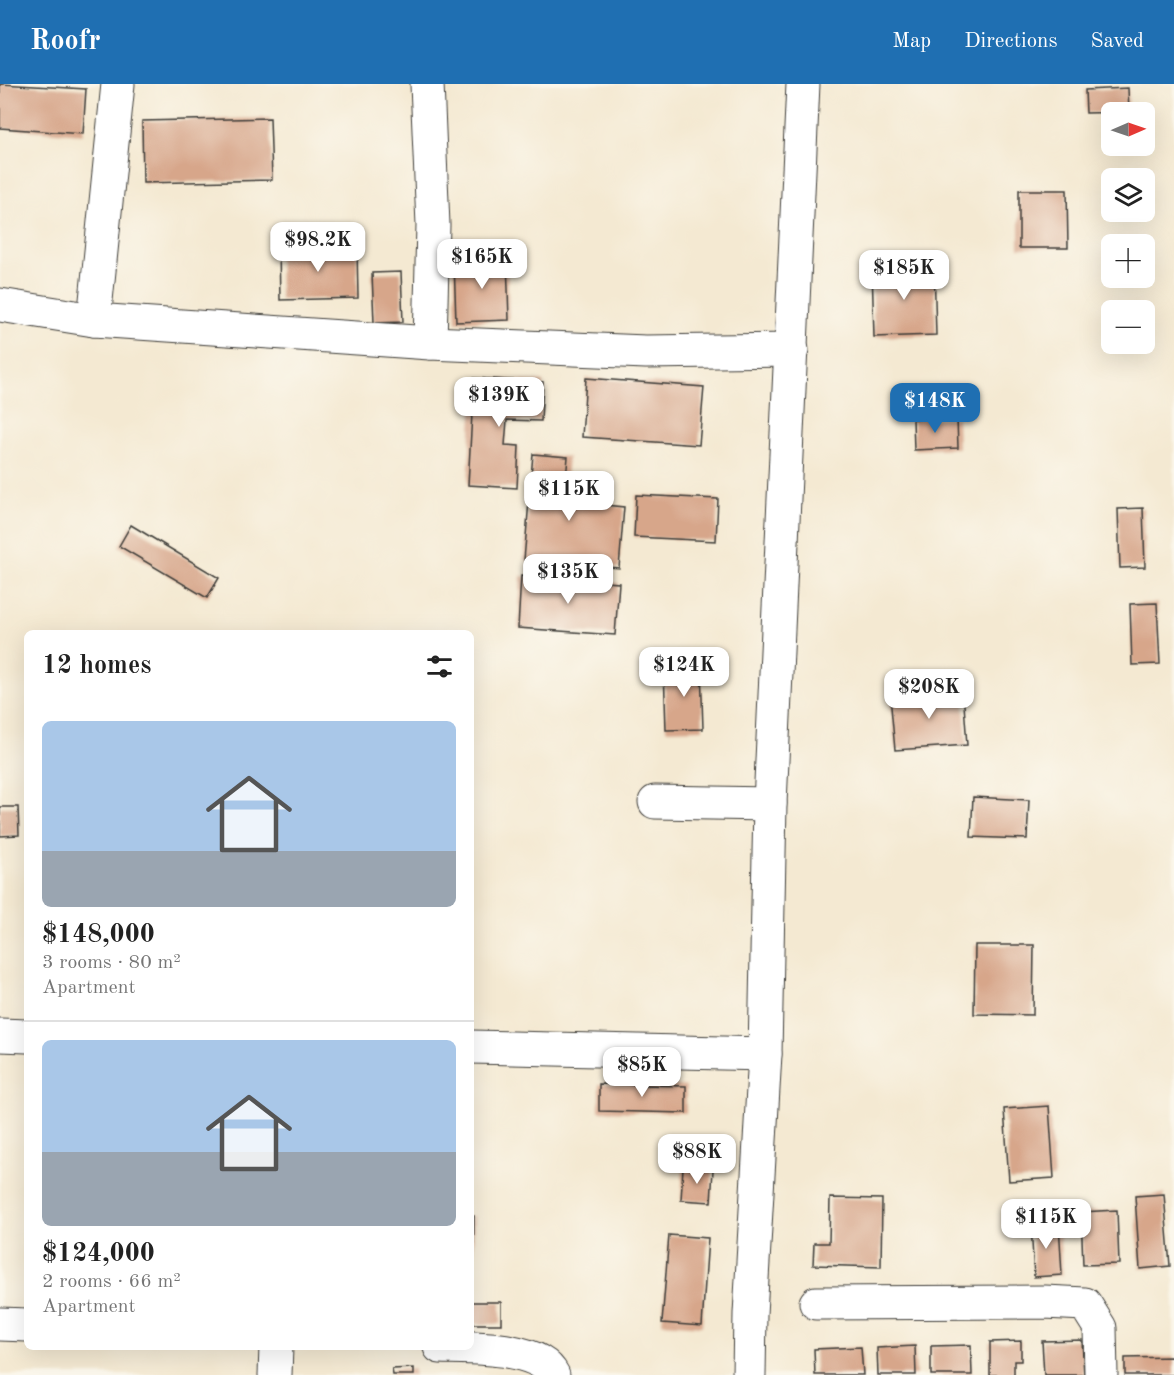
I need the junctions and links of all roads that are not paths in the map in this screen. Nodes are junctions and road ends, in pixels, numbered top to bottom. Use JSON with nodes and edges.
{"nodes":[{"id":1,"x":118,"y":84,"type":"edge"},
{"id":2,"x":427,"y":84,"type":"edge"},
{"id":3,"x":802,"y":84,"type":"edge"},
{"id":4,"x":0,"y":305,"type":"edge"},
{"id":5,"x":94,"y":320,"type":"junction"},
{"id":6,"x":430,"y":343,"type":"junction"},
{"id":7,"x":792,"y":350,"type":"junction"},
{"id":8,"x":655,"y":802,"type":"dead end"},
{"id":9,"x":770,"y":804,"type":"junction"},
{"id":10,"x":0,"y":1035,"type":"edge"},
{"id":11,"x":24,"y":1036,"type":"edge"},
{"id":12,"x":474,"y":1047,"type":"edge"},
{"id":13,"x":765,"y":1054,"type":"junction"},
{"id":14,"x":816,"y":1303,"type":"dead end"},
{"id":15,"x":0,"y":1324,"type":"edge"},
{"id":16,"x":24,"y":1326,"type":"edge"},
{"id":17,"x":474,"y":1349,"type":"edge"},
{"id":18,"x":276,"y":1350,"type":"edge"},
{"id":19,"x":275,"y":1375,"type":"edge"},
{"id":20,"x":553,"y":1375,"type":"edge"},
{"id":21,"x":749,"y":1375,"type":"edge"},
{"id":22,"x":1101,"y":1375,"type":"edge"}],
"edges":[{"from":1,"to":5,"type":"street"},
{"from":2,"to":6,"type":"street"},
{"from":3,"to":7,"type":"street"},
{"from":4,"to":5,"type":"street"},
{"from":5,"to":6,"type":"street"},
{"from":6,"to":7,"type":"street"},
{"from":7,"to":9,"type":"street"},
{"from":8,"to":9,"type":"street"},
{"from":9,"to":13,"type":"street"},
{"from":10,"to":11,"type":"street"},
{"from":12,"to":13,"type":"street"},
{"from":13,"to":21,"type":"street"},
{"from":14,"to":22,"type":"street"},
{"from":15,"to":16,"type":"street"},
{"from":17,"to":20,"type":"street"},
{"from":18,"to":19,"type":"street"}]}
